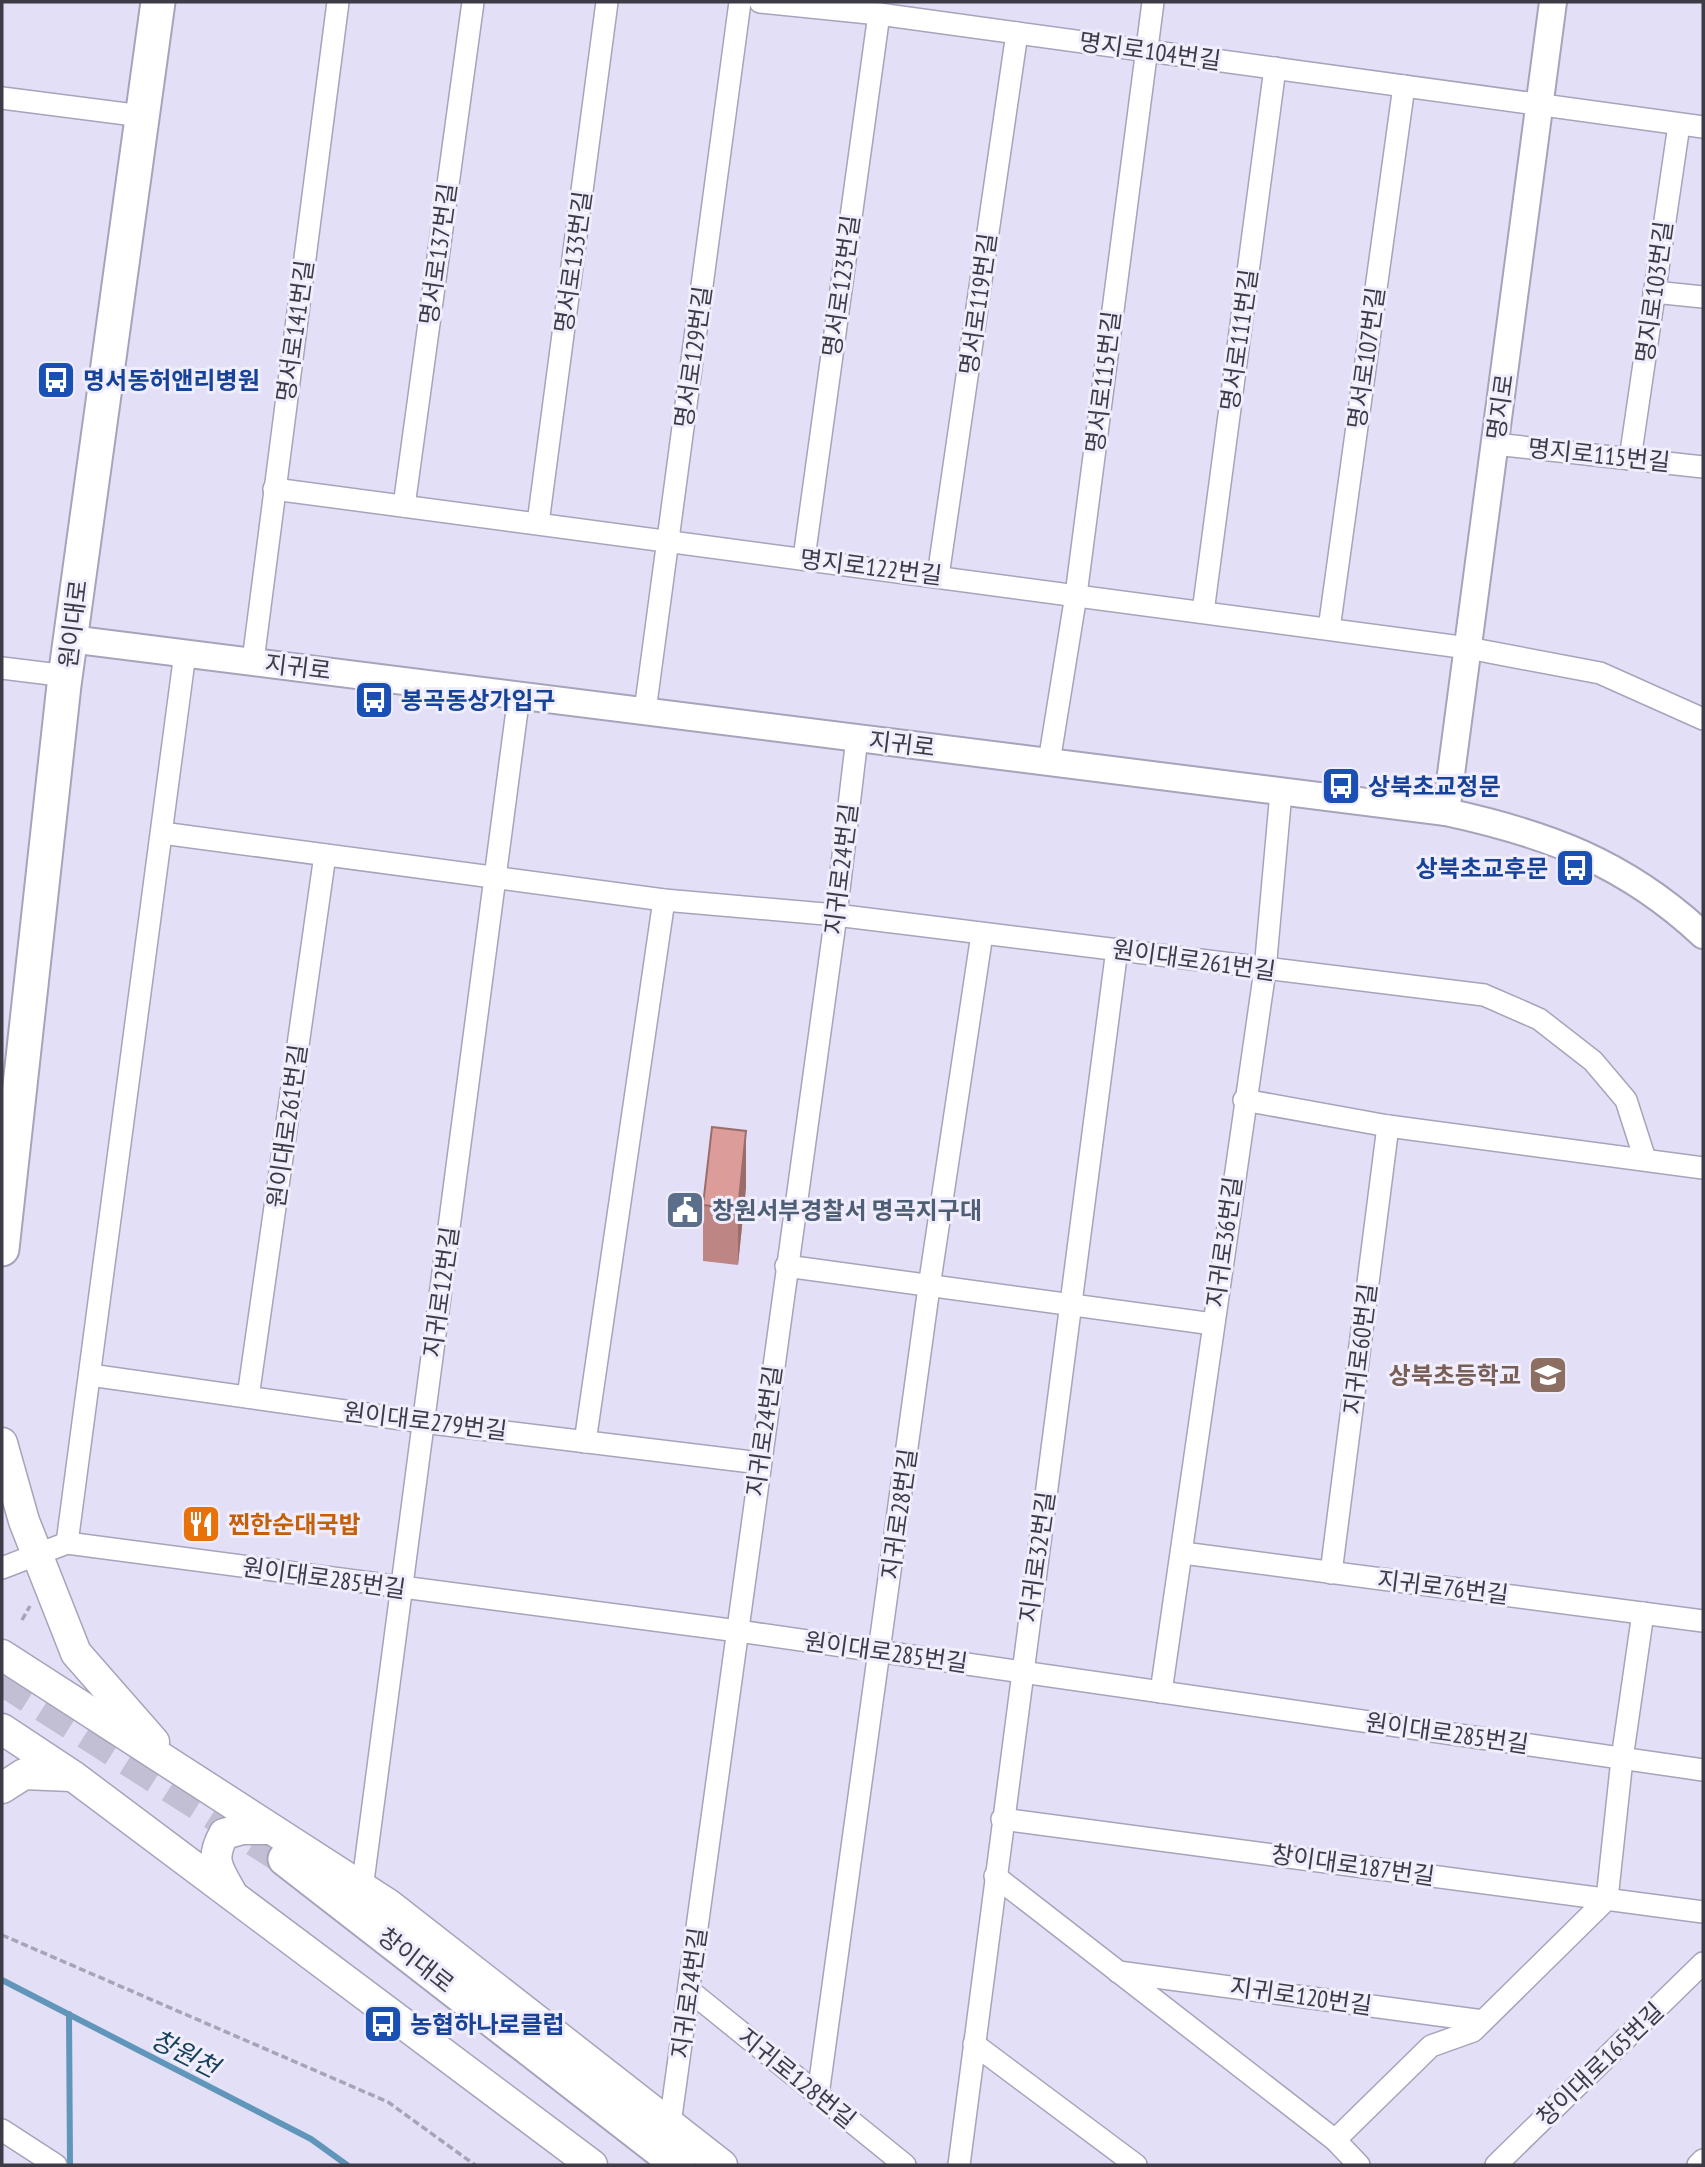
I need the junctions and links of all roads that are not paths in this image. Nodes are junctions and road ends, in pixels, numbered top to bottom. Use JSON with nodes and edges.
{"nodes":[{"id":1,"x":158,"y":2,"type":"edge"},
{"id":2,"x":338,"y":2,"type":"edge"},
{"id":3,"x":473,"y":2,"type":"edge"},
{"id":4,"x":607,"y":2,"type":"edge"},
{"id":5,"x":740,"y":2,"type":"edge"},
{"id":6,"x":760,"y":2,"type":"edge"},
{"id":7,"x":1153,"y":2,"type":"edge"},
{"id":8,"x":1553,"y":2,"type":"edge"},
{"id":9,"x":879,"y":13,"type":"junction"},
{"id":10,"x":1017,"y":33,"type":"junction"},
{"id":11,"x":1146,"y":50,"type":"junction"},
{"id":12,"x":1275,"y":68,"type":"junction"},
{"id":13,"x":1404,"y":86,"type":"junction"},
{"id":14,"x":2,"y":98,"type":"edge"},
{"id":15,"x":1540,"y":105,"type":"junction"},
{"id":16,"x":142,"y":117,"type":"junction"},
{"id":17,"x":1679,"y":125,"type":"junction"},
{"id":18,"x":1703,"y":127,"type":"edge"},
{"id":19,"x":1654,"y":292,"type":"junction"},
{"id":20,"x":1703,"y":297,"type":"edge"},
{"id":21,"x":1495,"y":444,"type":"junction"},
{"id":22,"x":1630,"y":458,"type":"junction"},
{"id":23,"x":1703,"y":467,"type":"edge"},
{"id":24,"x":274,"y":489,"type":"junction"},
{"id":25,"x":404,"y":506,"type":"junction"},
{"id":26,"x":538,"y":523,"type":"junction"},
{"id":27,"x":668,"y":543,"type":"junction"},
{"id":28,"x":804,"y":558,"type":"junction"},
{"id":29,"x":938,"y":576,"type":"junction"},
{"id":30,"x":1076,"y":595,"type":"junction"},
{"id":31,"x":1203,"y":612,"type":"junction"},
{"id":32,"x":1329,"y":629,"type":"junction"},
{"id":33,"x":70,"y":639,"type":"junction"},
{"id":34,"x":1468,"y":648,"type":"junction"},
{"id":35,"x":185,"y":653,"type":"junction"},
{"id":36,"x":253,"y":661,"type":"junction"},
{"id":37,"x":2,"y":668,"type":"edge"},
{"id":38,"x":67,"y":676,"type":"junction"},
{"id":39,"x":519,"y":695,"type":"junction"},
{"id":40,"x":645,"y":711,"type":"junction"},
{"id":41,"x":1703,"y":719,"type":"edge"},
{"id":42,"x":857,"y":738,"type":"junction"},
{"id":43,"x":1049,"y":762,"type":"junction"},
{"id":44,"x":1282,"y":792,"type":"junction"},
{"id":45,"x":1446,"y":812,"type":"junction"},
{"id":46,"x":162,"y":833,"type":"junction"},
{"id":47,"x":325,"y":855,"type":"junction"},
{"id":48,"x":498,"y":879,"type":"junction"},
{"id":49,"x":664,"y":900,"type":"junction"},
{"id":50,"x":836,"y":915,"type":"junction"},
{"id":51,"x":982,"y":934,"type":"junction"},
{"id":52,"x":1703,"y":935,"type":"edge"},
{"id":53,"x":1117,"y":949,"type":"junction"},
{"id":54,"x":1265,"y":970,"type":"junction"},
{"id":55,"x":12,"y":1067,"type":"edge"},
{"id":56,"x":1244,"y":1100,"type":"junction"},
{"id":57,"x":1388,"y":1125,"type":"junction"},
{"id":58,"x":1645,"y":1159,"type":"junction"},
{"id":59,"x":1703,"y":1168,"type":"edge"},
{"id":60,"x":2,"y":1249,"type":"edge"},
{"id":61,"x":786,"y":1266,"type":"junction"},
{"id":62,"x":929,"y":1287,"type":"junction"},
{"id":63,"x":1070,"y":1307,"type":"junction"},
{"id":64,"x":1213,"y":1324,"type":"junction"},
{"id":65,"x":89,"y":1375,"type":"junction"},
{"id":66,"x":248,"y":1397,"type":"junction"},
{"id":67,"x":423,"y":1422,"type":"junction"},
{"id":68,"x":585,"y":1442,"type":"junction"},
{"id":69,"x":2,"y":1443,"type":"edge"},
{"id":70,"x":760,"y":1463,"type":"junction"},
{"id":71,"x":67,"y":1544,"type":"junction"},
{"id":72,"x":1183,"y":1553,"type":"junction"},
{"id":73,"x":38,"y":1555,"type":"junction"},
{"id":74,"x":2,"y":1569,"type":"edge"},
{"id":75,"x":1331,"y":1573,"type":"junction"},
{"id":76,"x":400,"y":1588,"type":"junction"},
{"id":77,"x":1643,"y":1614,"type":"junction"},
{"id":78,"x":1703,"y":1621,"type":"edge"},
{"id":79,"x":738,"y":1631,"type":"junction"},
{"id":80,"x":880,"y":1651,"type":"junction"},
{"id":81,"x":2,"y":1656,"type":"edge"},
{"id":82,"x":1021,"y":1672,"type":"junction"},
{"id":83,"x":1161,"y":1692,"type":"junction"},
{"id":84,"x":2,"y":1729,"type":"edge"},
{"id":85,"x":1622,"y":1759,"type":"junction"},
{"id":86,"x":1703,"y":1770,"type":"edge"},
{"id":87,"x":179,"y":1771,"type":"junction"},
{"id":88,"x":73,"y":1776,"type":"junction"},
{"id":89,"x":2,"y":1788,"type":"edge"},
{"id":90,"x":1003,"y":1819,"type":"junction"},
{"id":91,"x":270,"y":1829,"type":"junction"},
{"id":92,"x":995,"y":1876,"type":"junction"},
{"id":93,"x":362,"y":1889,"type":"junction"},
{"id":94,"x":232,"y":1896,"type":"junction"},
{"id":95,"x":1607,"y":1899,"type":"junction"},
{"id":96,"x":1703,"y":1912,"type":"edge"},
{"id":97,"x":1703,"y":1963,"type":"edge"},
{"id":98,"x":1118,"y":1972,"type":"junction"},
{"id":99,"x":690,"y":1991,"type":"junction"},
{"id":100,"x":1483,"y":2021,"type":"junction"},
{"id":101,"x":974,"y":2044,"type":"junction"},
{"id":102,"x":818,"y":2095,"type":"junction"},
{"id":103,"x":670,"y":2124,"type":"junction"},
{"id":104,"x":2,"y":2130,"type":"edge"},
{"id":105,"x":1335,"y":2140,"type":"junction"},
{"id":106,"x":1703,"y":2160,"type":"edge"},
{"id":107,"x":57,"y":2165,"type":"edge"},
{"id":108,"x":592,"y":2165,"type":"edge"},
{"id":109,"x":648,"y":2165,"type":"edge"},
{"id":110,"x":679,"y":2165,"type":"edge"},
{"id":111,"x":722,"y":2165,"type":"edge"},
{"id":112,"x":905,"y":2165,"type":"edge"},
{"id":113,"x":959,"y":2165,"type":"edge"},
{"id":114,"x":1136,"y":2165,"type":"edge"},
{"id":115,"x":1359,"y":2165,"type":"edge"},
{"id":116,"x":1496,"y":2165,"type":"edge"},
{"id":117,"x":1698,"y":2165,"type":"edge"}],
"edges":[{"from":1,"to":16,"type":"main road","name":"원이대로"},
{"from":2,"to":24,"type":"street","name":"명서로141번길"},
{"from":3,"to":25,"type":"street","name":"명서로137번길"},
{"from":4,"to":26,"type":"street","name":"명서로133번길"},
{"from":5,"to":27,"type":"street","name":"명서로129번길"},
{"from":6,"to":9,"type":"street","name":"명지로104번길"},
{"from":7,"to":11,"type":"street","name":"명서로115번길"},
{"from":8,"to":15,"type":"street","name":"명지로"},
{"from":9,"to":10,"type":"street","name":"명지로104번길"},
{"from":9,"to":28,"type":"street","name":"명서로123번길"},
{"from":10,"to":11,"type":"street","name":"명지로104번길"},
{"from":10,"to":29,"type":"street","name":"명서로119번길"},
{"from":11,"to":12,"type":"street","name":"명지로104번길"},
{"from":11,"to":30,"type":"street","name":"명서로115번길"},
{"from":12,"to":13,"type":"street","name":"명지로104번길"},
{"from":12,"to":31,"type":"street","name":"명서로111번길"},
{"from":13,"to":15,"type":"street","name":"명지로104번길"},
{"from":13,"to":32,"type":"street","name":"명서로107번길"},
{"from":14,"to":16,"type":"street"},
{"from":15,"to":17,"type":"street"},
{"from":15,"to":21,"type":"street","name":"명지로"},
{"from":16,"to":33,"type":"main road","name":"원이대로"},
{"from":17,"to":18,"type":"street"},
{"from":17,"to":19,"type":"street","name":"명지로103번길"},
{"from":19,"to":20,"type":"street"},
{"from":19,"to":22,"type":"street","name":"명지로103번길"},
{"from":21,"to":22,"type":"street","name":"명지로115번길"},
{"from":21,"to":34,"type":"street","name":"명지로"},
{"from":22,"to":23,"type":"street","name":"명지로115번길"},
{"from":24,"to":25,"type":"street","name":"명지로122번길"},
{"from":24,"to":36,"type":"street","name":"명서로141번길"},
{"from":25,"to":26,"type":"street","name":"명지로122번길"},
{"from":26,"to":27,"type":"street","name":"명지로122번길"},
{"from":27,"to":28,"type":"street","name":"명지로122번길"},
{"from":27,"to":40,"type":"street","name":"명서로129번길"},
{"from":28,"to":29,"type":"street","name":"명지로122번길"},
{"from":29,"to":30,"type":"street","name":"명지로122번길"},
{"from":30,"to":31,"type":"street","name":"명지로122번길"},
{"from":30,"to":43,"type":"street","name":"명서로115번길"},
{"from":31,"to":32,"type":"street","name":"명지로122번길"},
{"from":32,"to":34,"type":"street","name":"명지로122번길"},
{"from":33,"to":35,"type":"street","name":"지귀로"},
{"from":33,"to":38,"type":"main road","name":"원이대로"},
{"from":34,"to":41,"type":"street","name":"명지로122번길"},
{"from":34,"to":45,"type":"street","name":"명지로"},
{"from":35,"to":36,"type":"street","name":"지귀로"},
{"from":35,"to":46,"type":"street"},
{"from":36,"to":39,"type":"street","name":"지귀로"},
{"from":37,"to":38,"type":"street"},
{"from":38,"to":55,"type":"main road","name":"원이대로"},
{"from":39,"to":40,"type":"street","name":"지귀로"},
{"from":39,"to":48,"type":"street","name":"지귀로12번길"},
{"from":40,"to":42,"type":"street","name":"지귀로"},
{"from":42,"to":43,"type":"street","name":"지귀로"},
{"from":42,"to":50,"type":"street","name":"지귀로24번길"},
{"from":43,"to":44,"type":"street","name":"지귀로"},
{"from":44,"to":45,"type":"street","name":"지귀로"},
{"from":44,"to":54,"type":"street","name":"지귀로36번길"},
{"from":45,"to":52,"type":"street","name":"지귀로"},
{"from":46,"to":47,"type":"street","name":"원이대로261번길"},
{"from":46,"to":65,"type":"street"},
{"from":47,"to":48,"type":"street","name":"원이대로261번길"},
{"from":47,"to":66,"type":"street","name":"원이대로261번길"},
{"from":48,"to":49,"type":"street","name":"원이대로261번길"},
{"from":48,"to":67,"type":"street","name":"지귀로12번길"},
{"from":49,"to":50,"type":"street","name":"원이대로261번길"},
{"from":49,"to":68,"type":"street"},
{"from":50,"to":51,"type":"street","name":"원이대로261번길"},
{"from":50,"to":61,"type":"street","name":"지귀로24번길"},
{"from":51,"to":53,"type":"street","name":"원이대로261번길"},
{"from":51,"to":62,"type":"street","name":"지귀로28번길"},
{"from":53,"to":54,"type":"street","name":"원이대로261번길"},
{"from":53,"to":63,"type":"street","name":"지귀로32번길"},
{"from":54,"to":56,"type":"street","name":"지귀로36번길"},
{"from":54,"to":58,"type":"street","name":"원이대로261번길"},
{"from":55,"to":60,"type":"main road","name":"원이대로"},
{"from":56,"to":57,"type":"street"},
{"from":56,"to":64,"type":"street","name":"지귀로36번길"},
{"from":57,"to":58,"type":"street"},
{"from":57,"to":75,"type":"street","name":"지귀로60번길"},
{"from":58,"to":59,"type":"street"},
{"from":61,"to":62,"type":"street"},
{"from":61,"to":70,"type":"street","name":"지귀로24번길"},
{"from":62,"to":63,"type":"street"},
{"from":62,"to":80,"type":"street","name":"지귀로28번길"},
{"from":63,"to":64,"type":"street"},
{"from":63,"to":82,"type":"street","name":"지귀로32번길"},
{"from":64,"to":72,"type":"street","name":"지귀로36번길"},
{"from":65,"to":66,"type":"street","name":"원이대로279번길"},
{"from":65,"to":71,"type":"street"},
{"from":66,"to":67,"type":"street","name":"원이대로279번길"},
{"from":67,"to":68,"type":"street","name":"원이대로279번길"},
{"from":67,"to":76,"type":"street","name":"지귀로12번길"},
{"from":68,"to":70,"type":"street","name":"원이대로279번길"},
{"from":69,"to":73,"type":"main road"},
{"from":70,"to":79,"type":"street","name":"지귀로24번길"},
{"from":71,"to":73,"type":"street"},
{"from":71,"to":76,"type":"street","name":"원이대로285번길"},
{"from":72,"to":75,"type":"street","name":"지귀로76번길"},
{"from":72,"to":83,"type":"street","name":"지귀로36번길"},
{"from":73,"to":74,"type":"street"},
{"from":73,"to":87,"type":"main road"},
{"from":75,"to":77,"type":"street","name":"지귀로76번길"},
{"from":76,"to":79,"type":"street","name":"원이대로285번길"},
{"from":76,"to":93,"type":"street","name":"지귀로12번길"},
{"from":77,"to":78,"type":"street","name":"지귀로76번길"},
{"from":77,"to":85,"type":"street"},
{"from":79,"to":80,"type":"street","name":"원이대로285번길"},
{"from":79,"to":99,"type":"street","name":"지귀로24번길"},
{"from":80,"to":82,"type":"street","name":"원이대로285번길"},
{"from":80,"to":102,"type":"street","name":"지귀로28번길"},
{"from":81,"to":87,"type":"main road"},
{"from":82,"to":83,"type":"street","name":"원이대로285번길"},
{"from":82,"to":90,"type":"street","name":"지귀로32번길"},
{"from":83,"to":85,"type":"street","name":"원이대로285번길"},
{"from":84,"to":88,"type":"main road"},
{"from":85,"to":86,"type":"street","name":"원이대로285번길"},
{"from":85,"to":95,"type":"street"},
{"from":87,"to":91,"type":"main road"},
{"from":88,"to":89,"type":"main road"},
{"from":88,"to":94,"type":"main road"},
{"from":90,"to":92,"type":"street","name":"지귀로32번길"},
{"from":90,"to":95,"type":"street","name":"창이대로187번길"},
{"from":91,"to":93,"type":"main road"},
{"from":91,"to":94,"type":"main road"},
{"from":92,"to":98,"type":"street"},
{"from":92,"to":101,"type":"street","name":"지귀로32번길"},
{"from":93,"to":103,"type":"main road"},
{"from":94,"to":108,"type":"main road"},
{"from":95,"to":96,"type":"street","name":"창이대로187번길"},
{"from":95,"to":100,"type":"street"},
{"from":97,"to":116,"type":"street","name":"창이대로165번길"},
{"from":98,"to":100,"type":"street","name":"지귀로120번길"},
{"from":98,"to":105,"type":"street"},
{"from":99,"to":102,"type":"street","name":"지귀로128번길"},
{"from":99,"to":103,"type":"street","name":"지귀로24번길"},
{"from":100,"to":105,"type":"street"},
{"from":101,"to":113,"type":"street","name":"지귀로32번길"},
{"from":101,"to":114,"type":"street"},
{"from":102,"to":112,"type":"street","name":"지귀로128번길"},
{"from":103,"to":111,"type":"main road"},
{"from":104,"to":107,"type":"street"},
{"from":105,"to":115,"type":"street"},
{"from":106,"to":117,"type":"street"},
{"from":109,"to":110,"type":"main road","name":"창이대로"}]}
